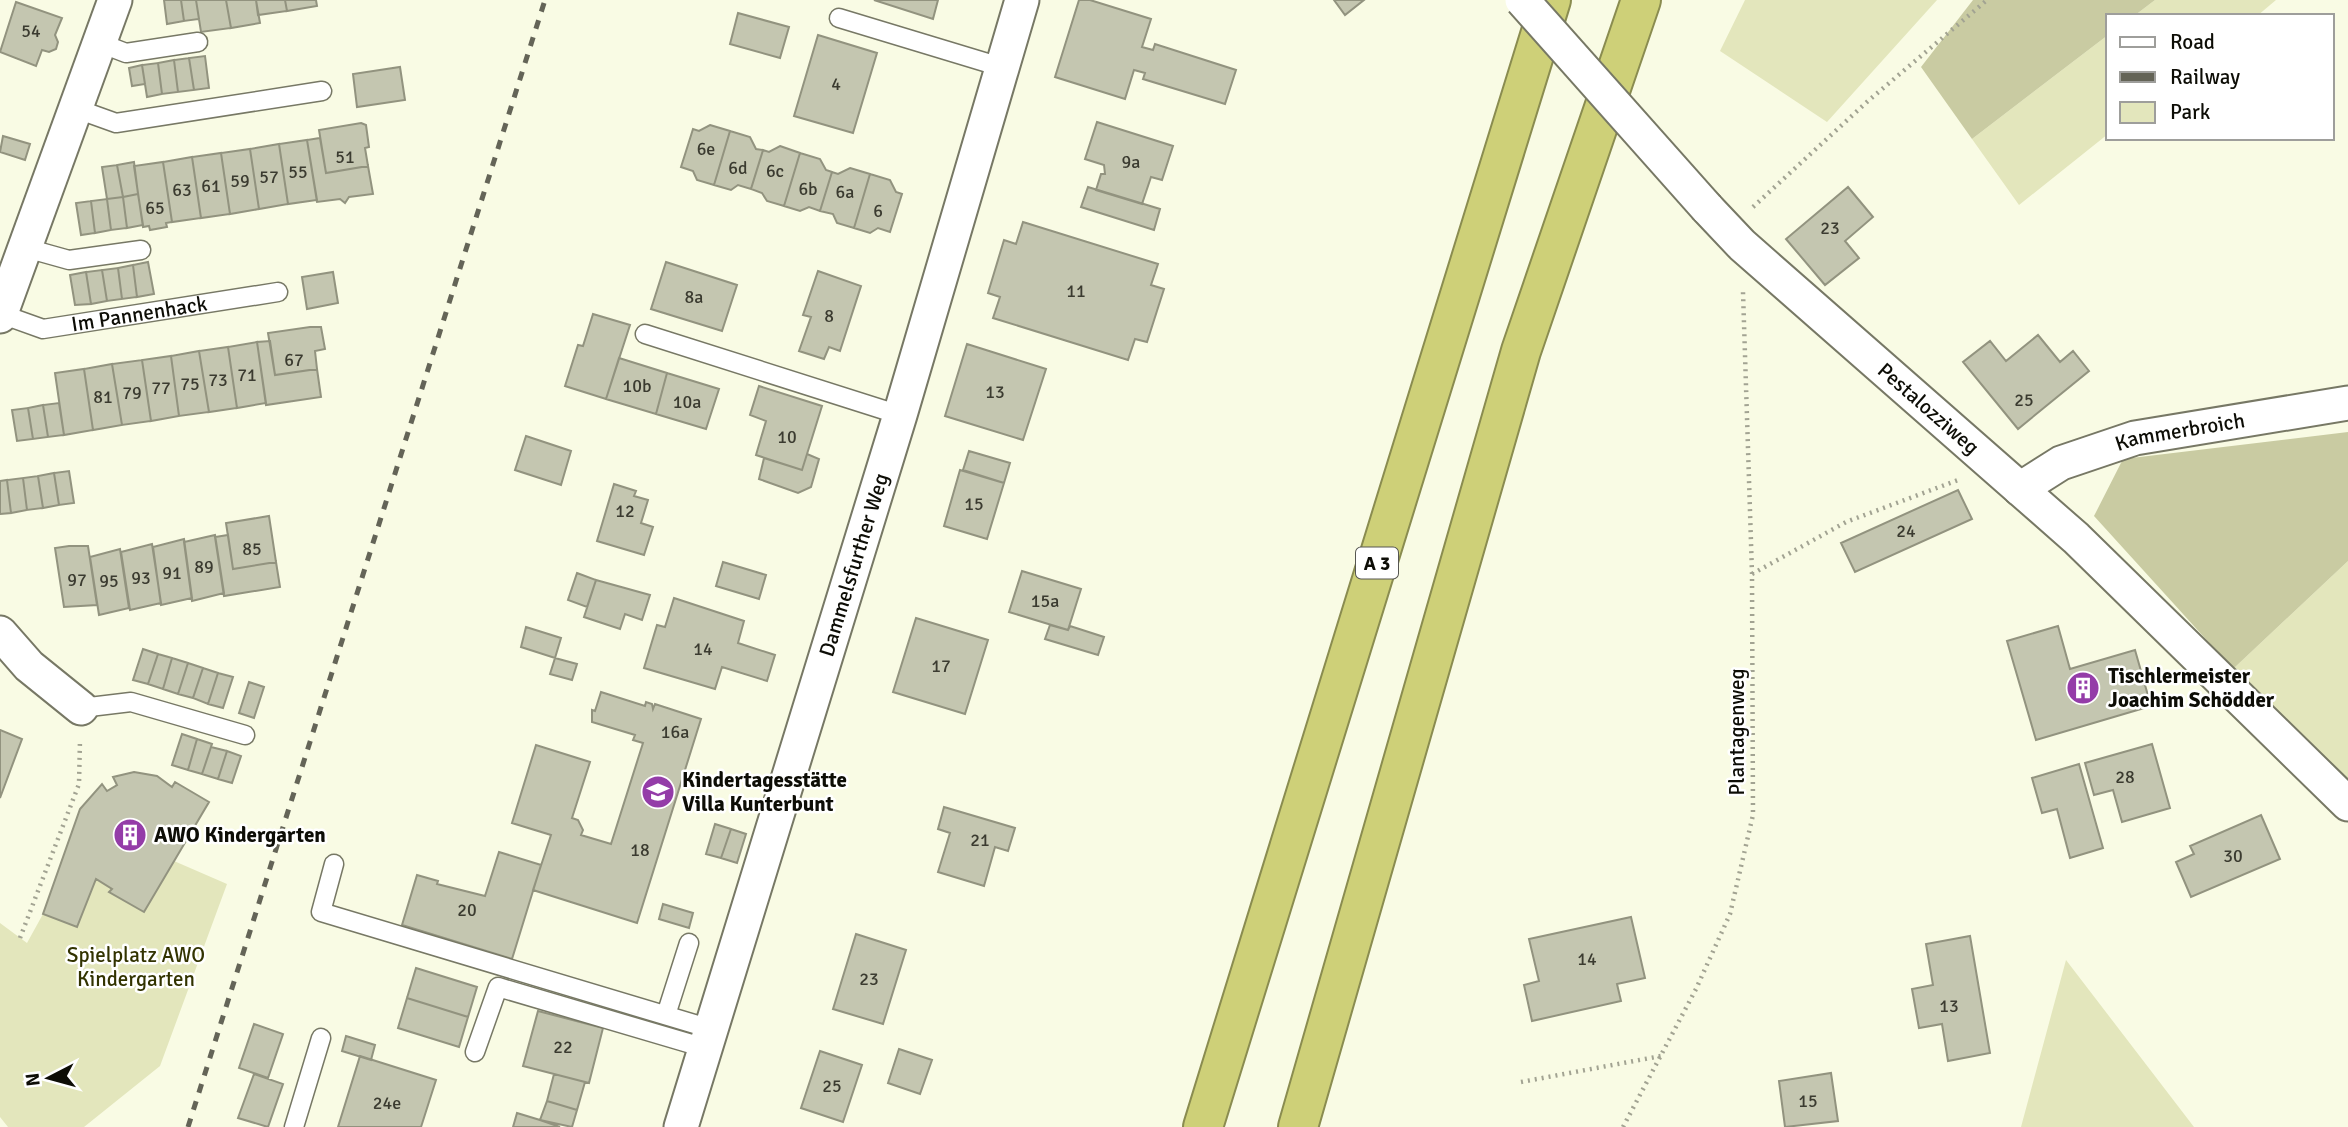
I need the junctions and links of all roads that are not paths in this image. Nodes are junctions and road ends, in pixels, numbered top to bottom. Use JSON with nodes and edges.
{"nodes":[{"id":1,"x":115,"y":0,"type":"edge"},
{"id":2,"x":1022,"y":0,"type":"edge"},
{"id":3,"x":1522,"y":0,"type":"edge"},
{"id":4,"x":1551,"y":0,"type":"edge"},
{"id":5,"x":1641,"y":0,"type":"edge"},
{"id":6,"x":839,"y":18,"type":"dead end"},
{"id":7,"x":198,"y":42,"type":"dead end"},
{"id":8,"x":100,"y":43,"type":"junction"},
{"id":9,"x":1001,"y":68,"type":"junction"},
{"id":10,"x":323,"y":91,"type":"dead end"},
{"id":11,"x":77,"y":109,"type":"junction"},
{"id":12,"x":26,"y":248,"type":"junction"},
{"id":13,"x":141,"y":250,"type":"dead end"},
{"id":14,"x":278,"y":292,"type":"dead end"},
{"id":15,"x":1,"y":315,"type":"edge"},
{"id":16,"x":645,"y":334,"type":"dead end"},
{"id":17,"x":2348,"y":403,"type":"edge"},
{"id":18,"x":900,"y":415,"type":"junction"},
{"id":19,"x":2020,"y":489,"type":"junction"},
{"id":20,"x":2,"y":642,"type":"edge"},
{"id":21,"x":80,"y":708,"type":"joint"},
{"id":22,"x":244,"y":735,"type":"dead end"},
{"id":23,"x":2348,"y":804,"type":"edge"},
{"id":24,"x":334,"y":864,"type":"dead end"},
{"id":25,"x":689,"y":943,"type":"dead end"},
{"id":26,"x":666,"y":1015,"type":"junction"},
{"id":27,"x":321,"y":1038,"type":"dead end"},
{"id":28,"x":708,"y":1038,"type":"junction"},
{"id":29,"x":475,"y":1052,"type":"dead end"},
{"id":30,"x":294,"y":1127,"type":"edge"},
{"id":31,"x":681,"y":1127,"type":"edge"},
{"id":32,"x":1203,"y":1127,"type":"edge"},
{"id":33,"x":1298,"y":1127,"type":"edge"}],
"edges":[{"from":1,"to":8,"type":"street","name":"Im Pannenhack"},
{"from":2,"to":9,"type":"street","name":"Dammelsfurther Weg"},
{"from":3,"to":19,"type":"street","name":"Pestalozziweg","bridge":true},
{"from":4,"to":32,"type":"highway","number":"A 3"},
{"from":5,"to":33,"type":"highway"},
{"from":6,"to":9,"type":"lane"},
{"from":7,"to":8,"type":"lane"},
{"from":8,"to":11,"type":"street","name":"Im Pannenhack"},
{"from":9,"to":18,"type":"street","name":"Dammelsfurther Weg"},
{"from":10,"to":11,"type":"lane"},
{"from":11,"to":12,"type":"street","name":"Im Pannenhack"},
{"from":12,"to":13,"type":"lane"},
{"from":12,"to":15,"type":"street","name":"Im Pannenhack"},
{"from":14,"to":15,"type":"lane","name":"Im Pannenhack"},
{"from":16,"to":18,"type":"lane"},
{"from":17,"to":19,"type":"street","name":"Kammerbroich"},
{"from":18,"to":28,"type":"street","name":"Dammelsfurther Weg"},
{"from":19,"to":23,"type":"street","name":"Pestalozziweg"},
{"from":20,"to":21,"type":"street"},
{"from":21,"to":22,"type":"lane"},
{"from":24,"to":26,"type":"lane"},
{"from":25,"to":26,"type":"lane"},
{"from":26,"to":28,"type":"lane"},
{"from":27,"to":30,"type":"lane"},
{"from":28,"to":29,"type":"lane"},
{"from":28,"to":31,"type":"street","name":"Dammelsfurther Weg"}]}
